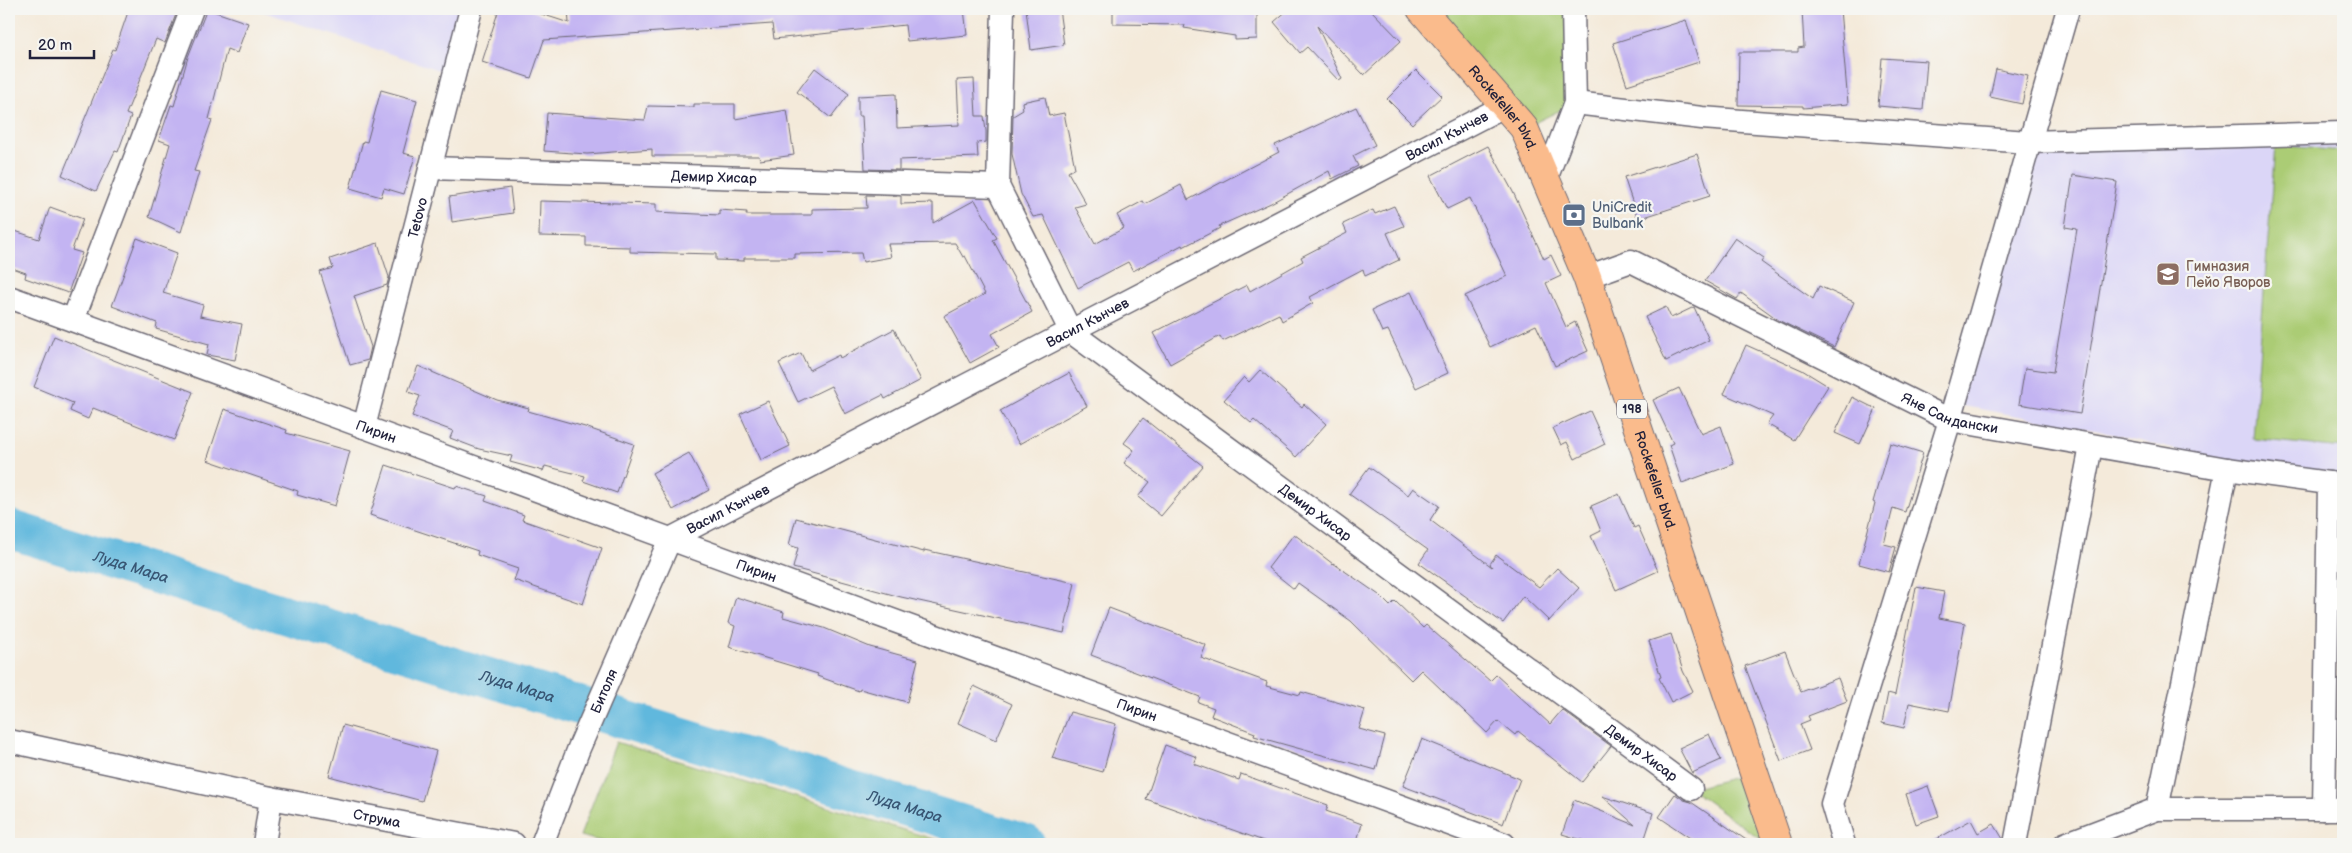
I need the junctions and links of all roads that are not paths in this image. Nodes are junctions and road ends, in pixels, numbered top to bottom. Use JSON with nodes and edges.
{"nodes":[{"id":1,"x":192,"y":9,"type":"edge"},
{"id":2,"x":470,"y":9,"type":"edge"},
{"id":3,"x":1003,"y":9,"type":"edge"},
{"id":4,"x":1421,"y":9,"type":"edge"},
{"id":5,"x":1573,"y":9,"type":"edge"},
{"id":6,"x":2068,"y":9,"type":"edge"},
{"id":7,"x":1575,"y":103,"type":"junction"},
{"id":8,"x":1506,"y":105,"type":"junction"},
{"id":9,"x":2343,"y":133,"type":"edge"},
{"id":10,"x":2028,"y":142,"type":"junction"},
{"id":11,"x":430,"y":168,"type":"junction"},
{"id":12,"x":1546,"y":179,"type":"junction"},
{"id":13,"x":998,"y":186,"type":"junction"},
{"id":14,"x":1587,"y":277,"type":"junction"},
{"id":15,"x":9,"y":297,"type":"edge"},
{"id":16,"x":73,"y":320,"type":"junction"},
{"id":17,"x":1071,"y":332,"type":"junction"},
{"id":18,"x":1950,"y":420,"type":"junction"},
{"id":19,"x":364,"y":427,"type":"junction"},
{"id":20,"x":2091,"y":446,"type":"junction"},
{"id":21,"x":2227,"y":469,"type":"junction"},
{"id":22,"x":2336,"y":484,"type":"edge"},
{"id":23,"x":670,"y":539,"type":"junction"},
{"id":24,"x":9,"y":743,"type":"edge"},
{"id":25,"x":1691,"y":789,"type":"dead end"},
{"id":26,"x":271,"y":798,"type":"junction"},
{"id":27,"x":2157,"y":809,"type":"junction"},
{"id":28,"x":2334,"y":809,"type":"edge"},
{"id":29,"x":264,"y":844,"type":"edge"},
{"id":30,"x":514,"y":844,"type":"edge"},
{"id":31,"x":542,"y":844,"type":"edge"},
{"id":32,"x":1504,"y":844,"type":"edge"},
{"id":33,"x":1778,"y":844,"type":"edge"},
{"id":34,"x":1844,"y":844,"type":"edge"},
{"id":35,"x":2015,"y":844,"type":"edge"},
{"id":36,"x":2065,"y":844,"type":"edge"}],
"edges":[{"from":1,"to":16,"type":"street"},
{"from":2,"to":11,"type":"street","name":"Tetovo"},
{"from":3,"to":13,"type":"street","name":"Демир Хисар"},
{"from":4,"to":8,"type":"main road","name":"Rockefeller blvd.","number":"198"},
{"from":5,"to":7,"type":"street"},
{"from":6,"to":10,"type":"street"},
{"from":7,"to":10,"type":"street"},
{"from":7,"to":12,"type":"street"},
{"from":8,"to":12,"type":"main road","name":"Rockefeller blvd.","number":"198"},
{"from":8,"to":17,"type":"street","name":"Васил Кънчев"},
{"from":9,"to":10,"type":"street"},
{"from":10,"to":18,"type":"street"},
{"from":11,"to":13,"type":"street","name":"Демир Хисар"},
{"from":11,"to":19,"type":"street","name":"Tetovo"},
{"from":12,"to":14,"type":"main road","name":"Rockefeller blvd.","number":"198"},
{"from":13,"to":17,"type":"street","name":"Демир Хисар"},
{"from":14,"to":18,"type":"street","name":"Яне Сандански"},
{"from":14,"to":33,"type":"main road","name":"Rockefeller blvd.","number":"198"},
{"from":15,"to":16,"type":"street","name":"Пирин"},
{"from":16,"to":19,"type":"street","name":"Пирин"},
{"from":17,"to":23,"type":"street","name":"Васил Кънчев"},
{"from":17,"to":25,"type":"street","name":"Демир Хисар"},
{"from":18,"to":20,"type":"street","name":"Яне Сандански"},
{"from":18,"to":34,"type":"street"},
{"from":19,"to":23,"type":"street","name":"Пирин"},
{"from":20,"to":21,"type":"street","name":"Яне Сандански"},
{"from":20,"to":35,"type":"street"},
{"from":21,"to":22,"type":"street","name":"Яне Сандански"},
{"from":21,"to":27,"type":"street"},
{"from":22,"to":28,"type":"street"},
{"from":23,"to":31,"type":"street","name":"Битоля"},
{"from":23,"to":32,"type":"street","name":"Пирин"},
{"from":24,"to":26,"type":"street","name":"Струма"},
{"from":26,"to":29,"type":"street"},
{"from":26,"to":30,"type":"street","name":"Струма"},
{"from":27,"to":28,"type":"street"},
{"from":27,"to":36,"type":"street"}]}
